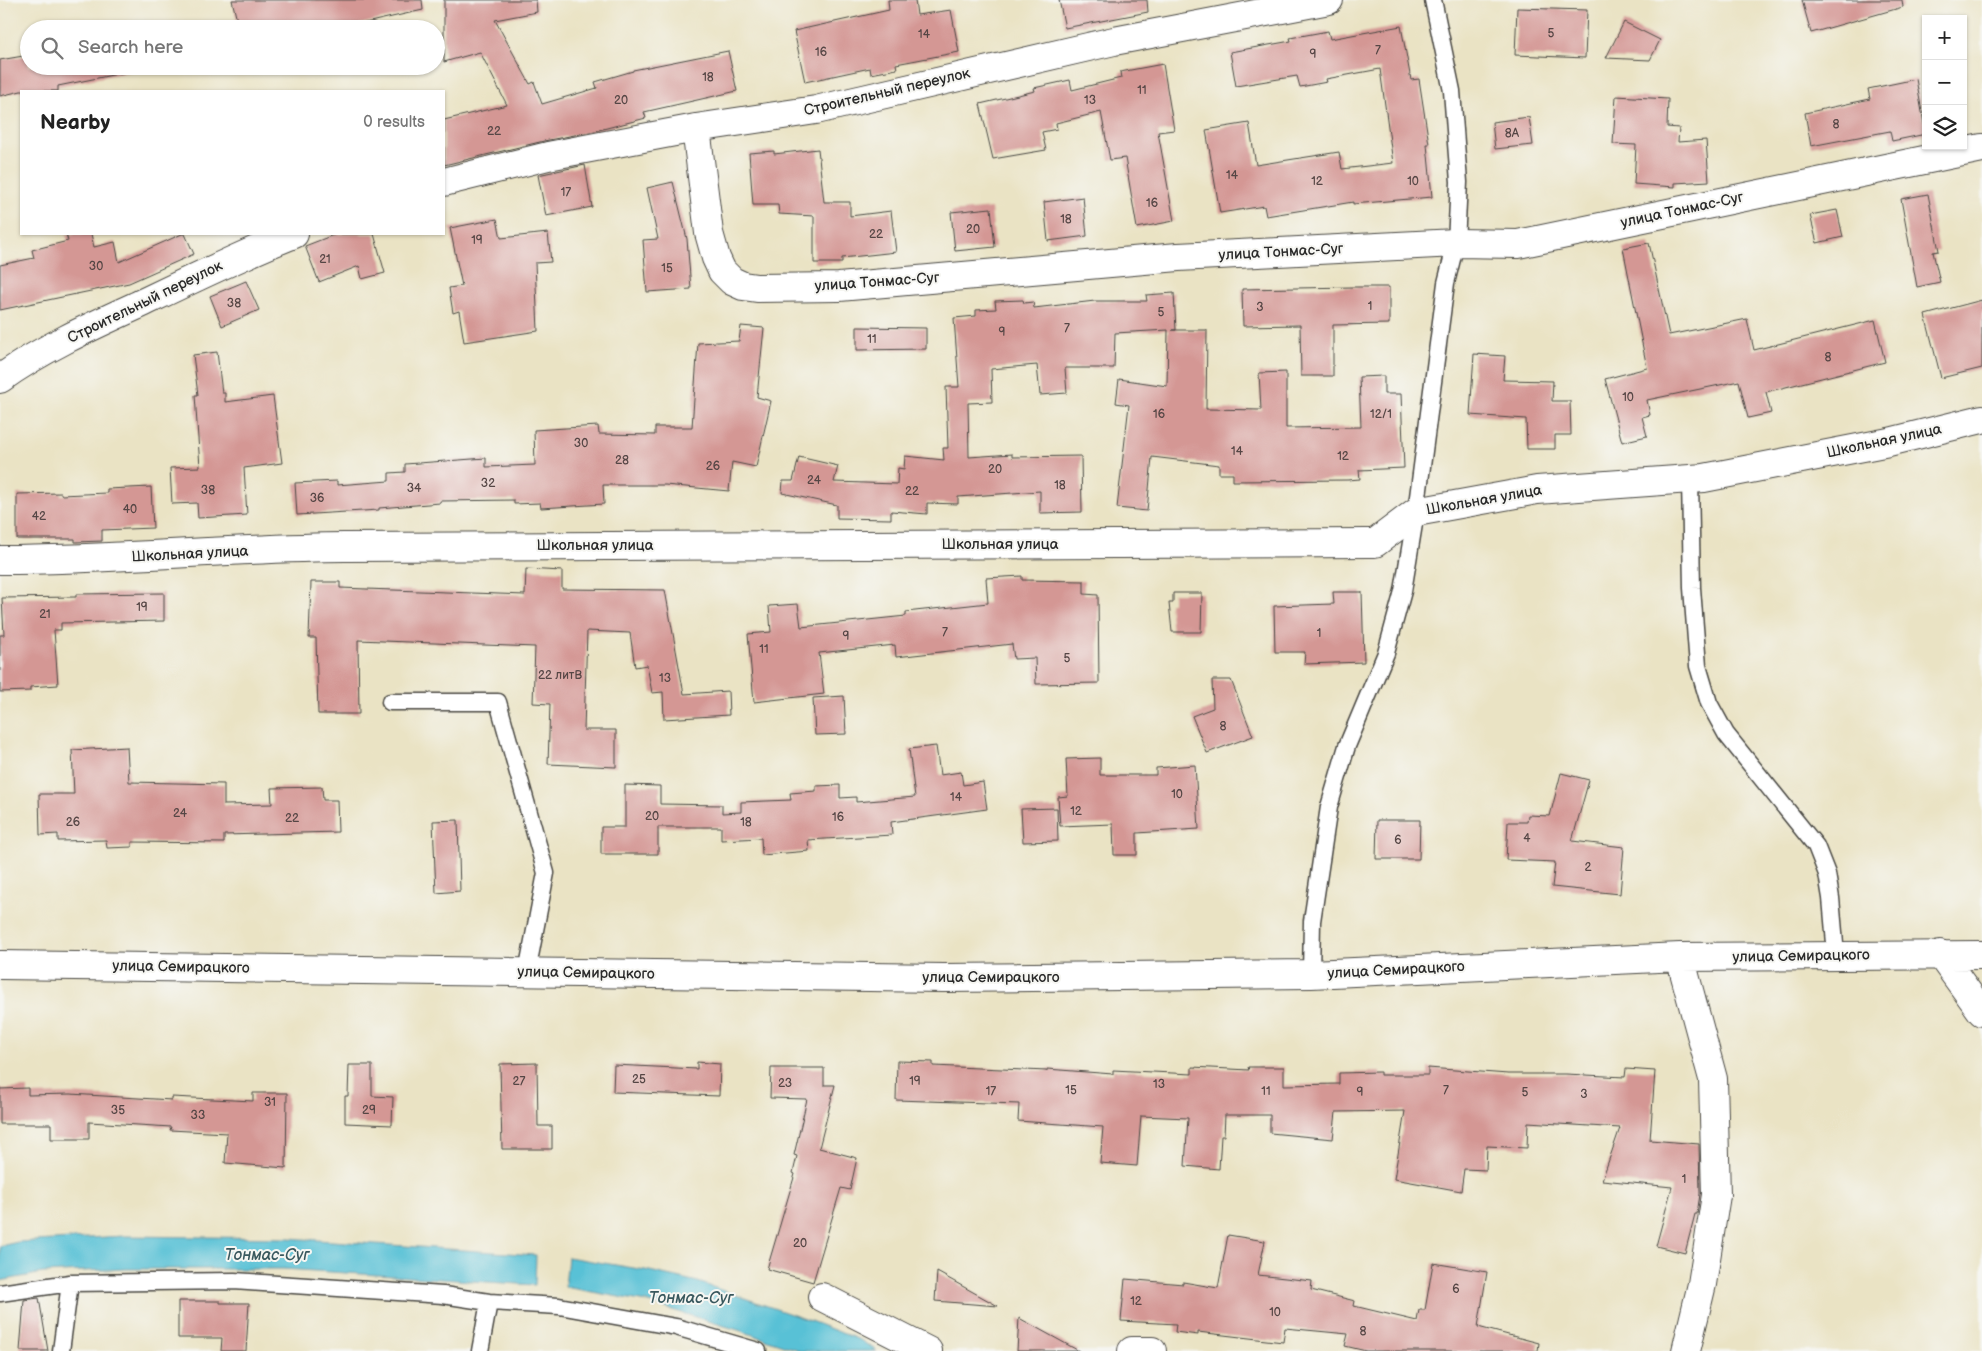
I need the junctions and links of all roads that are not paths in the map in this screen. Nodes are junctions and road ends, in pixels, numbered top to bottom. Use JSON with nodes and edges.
{"nodes":[{"id":1,"x":1329,"y":0,"type":"edge"},
{"id":2,"x":1433,"y":0,"type":"edge"},
{"id":3,"x":696,"y":128,"type":"junction"},
{"id":4,"x":1982,"y":148,"type":"edge"},
{"id":5,"x":445,"y":182,"type":"edge"},
{"id":6,"x":291,"y":235,"type":"edge"},
{"id":7,"x":1456,"y":243,"type":"junction"},
{"id":8,"x":0,"y":379,"type":"edge"},
{"id":9,"x":1982,"y":419,"type":"edge"},
{"id":10,"x":1690,"y":479,"type":"junction"},
{"id":11,"x":1416,"y":512,"type":"junction"},
{"id":12,"x":0,"y":560,"type":"edge"},
{"id":13,"x":390,"y":702,"type":"dead end"},
{"id":14,"x":1940,"y":954,"type":"junction"},
{"id":15,"x":1836,"y":955,"type":"junction"},
{"id":16,"x":1982,"y":955,"type":"edge"},
{"id":17,"x":1680,"y":958,"type":"junction"},
{"id":18,"x":0,"y":965,"type":"edge"},
{"id":19,"x":527,"y":972,"type":"junction"},
{"id":20,"x":1311,"y":974,"type":"junction"},
{"id":21,"x":1982,"y":1012,"type":"edge"},
{"id":22,"x":70,"y":1283,"type":"junction"},
{"id":23,"x":0,"y":1293,"type":"edge"},
{"id":24,"x":822,"y":1297,"type":"dead end"},
{"id":25,"x":489,"y":1302,"type":"junction"},
{"id":26,"x":61,"y":1351,"type":"edge"},
{"id":27,"x":480,"y":1351,"type":"edge"},
{"id":28,"x":758,"y":1351,"type":"edge"},
{"id":29,"x":928,"y":1351,"type":"edge"},
{"id":30,"x":1132,"y":1351,"type":"edge"},
{"id":31,"x":1152,"y":1351,"type":"edge"},
{"id":32,"x":1686,"y":1351,"type":"edge"}],
"edges":[{"from":1,"to":3,"type":"street","name":"Строительный переулок"},
{"from":2,"to":7,"type":"lane"},
{"from":3,"to":5,"type":"street","name":"Строительный переулок"},
{"from":3,"to":7,"type":"street","name":"улица Тонмас-Суг"},
{"from":4,"to":7,"type":"street","name":"улица Тонмас-Суг"},
{"from":6,"to":8,"type":"street","name":"Строительный переулок"},
{"from":7,"to":11,"type":"lane"},
{"from":9,"to":10,"type":"street","name":"Школьная улица"},
{"from":10,"to":11,"type":"street","name":"Школьная улица"},
{"from":10,"to":15,"type":"lane"},
{"from":11,"to":12,"type":"street","name":"Школьная улица"},
{"from":11,"to":20,"type":"lane"},
{"from":13,"to":19,"type":"lane"},
{"from":14,"to":15,"type":"street","name":"улица Семирацкого"},
{"from":14,"to":16,"type":"street","name":"улица Семирацкого"},
{"from":14,"to":21,"type":"street"},
{"from":15,"to":17,"type":"street","name":"улица Семирацкого"},
{"from":17,"to":20,"type":"street","name":"улица Семирацкого"},
{"from":17,"to":32,"type":"street"},
{"from":18,"to":19,"type":"street","name":"улица Семирацкого"},
{"from":19,"to":20,"type":"street","name":"улица Семирацкого"},
{"from":22,"to":23,"type":"lane"},
{"from":22,"to":25,"type":"lane"},
{"from":22,"to":26,"type":"lane"},
{"from":24,"to":29,"type":"street"},
{"from":25,"to":27,"type":"lane"},
{"from":25,"to":28,"type":"lane"},
{"from":30,"to":31,"type":"street"}]}
